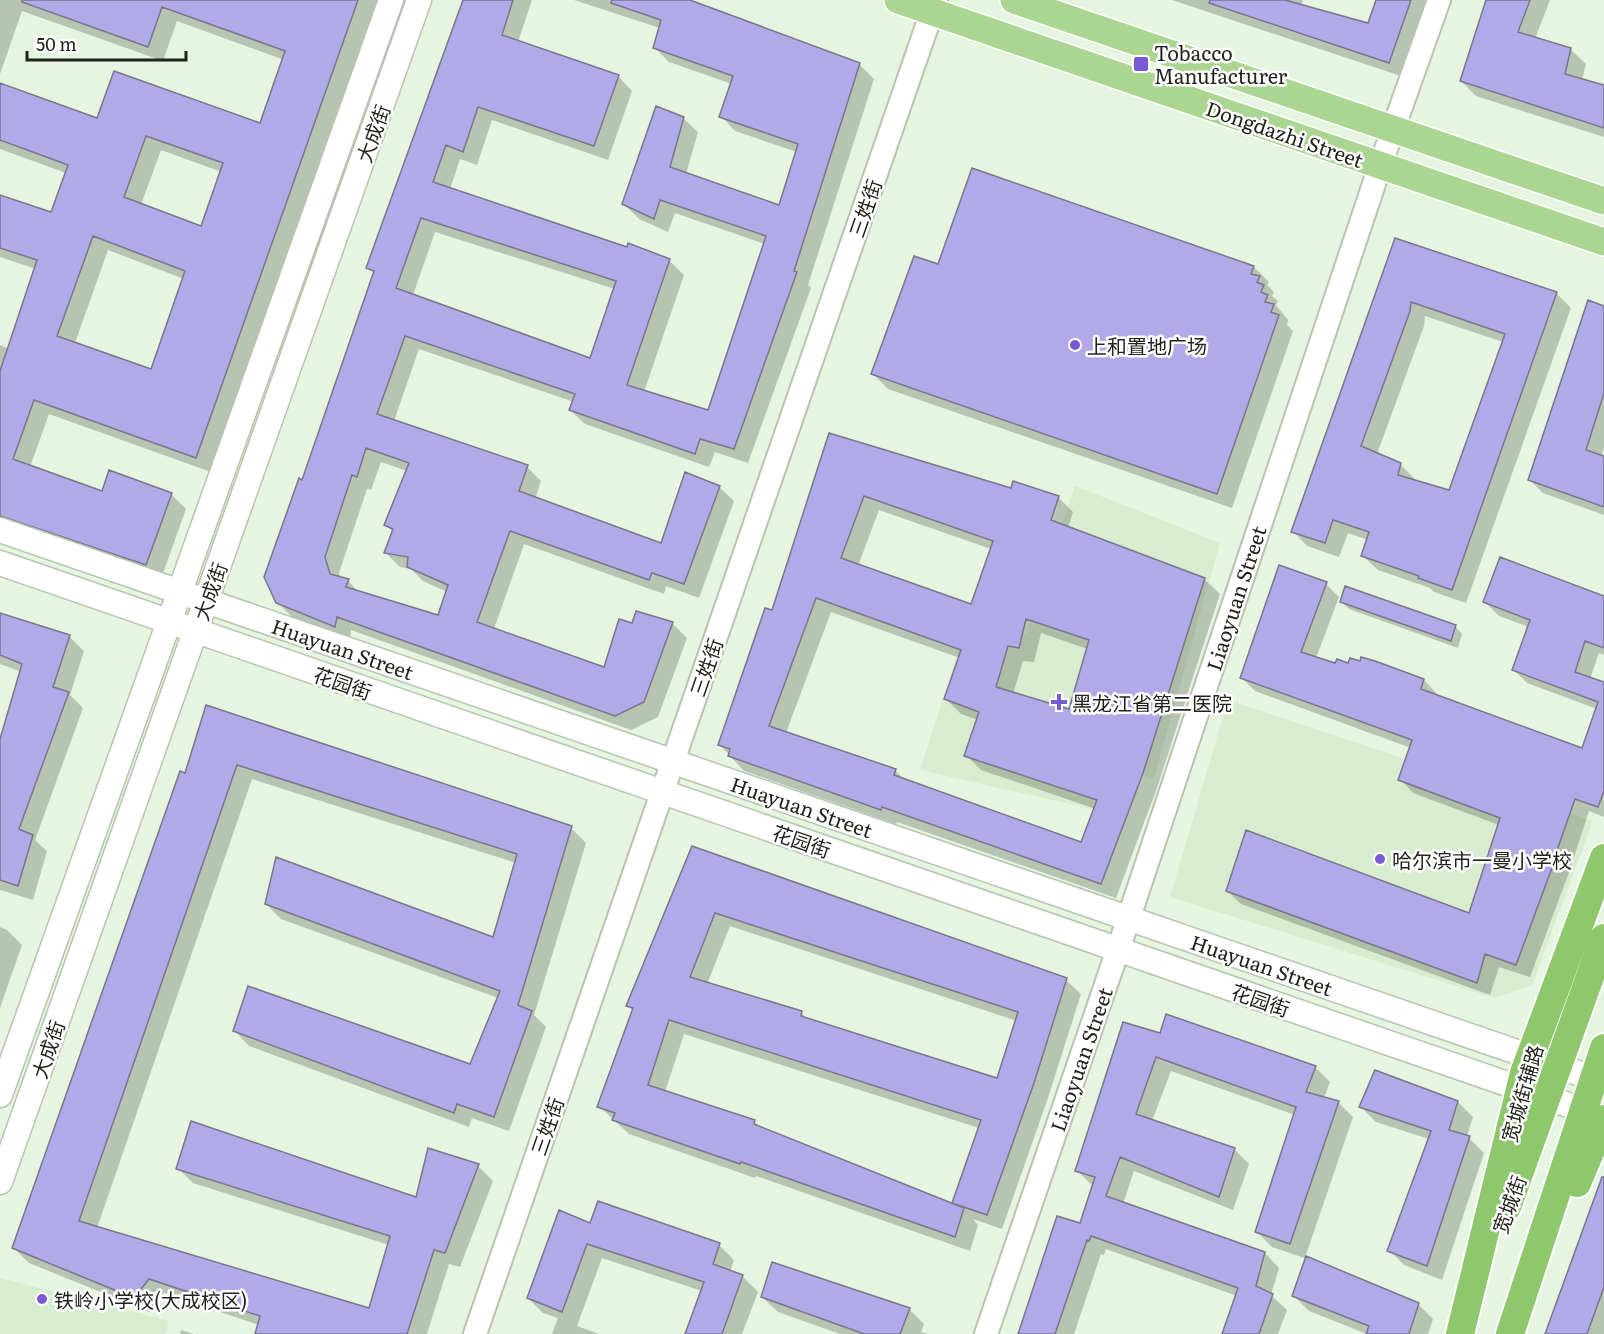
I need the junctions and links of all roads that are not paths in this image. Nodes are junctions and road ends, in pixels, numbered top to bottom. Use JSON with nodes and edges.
{"nodes":[{"id":1,"x":391,"y":0,"type":"edge"},
{"id":2,"x":419,"y":0,"type":"edge"},
{"id":3,"x":898,"y":0,"type":"edge"},
{"id":4,"x":1014,"y":0,"type":"edge"},
{"id":5,"x":1439,"y":0,"type":"edge"},
{"id":6,"x":934,"y":6,"type":"edge"},
{"id":7,"x":1392,"y":130,"type":"junction"},
{"id":8,"x":1380,"y":166,"type":"junction"},
{"id":9,"x":1604,"y":201,"type":"edge"},
{"id":10,"x":1604,"y":242,"type":"edge"},
{"id":11,"x":0,"y":530,"type":"edge"},
{"id":12,"x":0,"y":563,"type":"edge"},
{"id":13,"x":181,"y":592,"type":"junction"},
{"id":14,"x":205,"y":600,"type":"junction"},
{"id":15,"x":171,"y":622,"type":"junction"},
{"id":16,"x":195,"y":630,"type":"junction"},
{"id":17,"x":672,"y":761,"type":"junction"},
{"id":18,"x":662,"y":792,"type":"junction"},
{"id":19,"x":1604,"y":858,"type":"edge"},
{"id":20,"x":1128,"y":918,"type":"junction"},
{"id":21,"x":1604,"y":938,"type":"edge"},
{"id":22,"x":1118,"y":949,"type":"junction"},
{"id":23,"x":1604,"y":1048,"type":"edge"},
{"id":24,"x":1530,"y":1057,"type":"junction"},
{"id":25,"x":1558,"y":1066,"type":"junction"},
{"id":26,"x":1599,"y":1081,"type":"edge"},
{"id":27,"x":1520,"y":1088,"type":"junction"},
{"id":28,"x":0,"y":1095,"type":"edge"},
{"id":29,"x":1547,"y":1098,"type":"junction"},
{"id":30,"x":1597,"y":1116,"type":"edge"},
{"id":31,"x":0,"y":1182,"type":"edge"},
{"id":32,"x":475,"y":1334,"type":"edge"},
{"id":33,"x":986,"y":1334,"type":"edge"},
{"id":34,"x":1461,"y":1334,"type":"edge"},
{"id":35,"x":1511,"y":1334,"type":"edge"}],
"edges":[{"from":1,"to":13,"type":"main road","name":"大成街"},
{"from":2,"to":14,"type":"main road","name":"大成街"},
{"from":3,"to":6,"type":"main road","name":"Dongdazhi Street"},
{"from":4,"to":7,"type":"main road","name":"Dongdazhi Street"},
{"from":5,"to":7,"type":"street","name":"Liaoyuan Street"},
{"from":6,"to":8,"type":"main road","name":"Dongdazhi Street"},
{"from":6,"to":17,"type":"street","name":"三姓街"},
{"from":7,"to":8,"type":"street","name":"Liaoyuan Street"},
{"from":7,"to":9,"type":"main road","name":"Dongdazhi Street"},
{"from":8,"to":10,"type":"main road","name":"Dongdazhi Street"},
{"from":8,"to":20,"type":"street","name":"Liaoyuan Street"},
{"from":11,"to":13,"type":"main road","name":"Huayuan Street"},
{"from":12,"to":15,"type":"main road","name":"花园街"},
{"from":13,"to":14,"type":"main road","name":"Huayuan Street"},
{"from":13,"to":15,"type":"main road","name":"大成街"},
{"from":14,"to":16,"type":"main road","name":"大成街"},
{"from":14,"to":17,"type":"main road","name":"Huayuan Street"},
{"from":15,"to":16,"type":"main road","name":"花园街"},
{"from":15,"to":28,"type":"main road","name":"大成街"},
{"from":16,"to":18,"type":"main road","name":"花园街"},
{"from":16,"to":31,"type":"main road","name":"大成街"},
{"from":17,"to":18,"type":"street","name":"三姓街"},
{"from":17,"to":20,"type":"main road","name":"Huayuan Street"},
{"from":18,"to":22,"type":"main road","name":"花园街"},
{"from":18,"to":32,"type":"street","name":"三姓街"},
{"from":19,"to":24,"type":"highway","name":"宽城街辅路"},
{"from":20,"to":22,"type":"street","name":"Liaoyuan Street"},
{"from":20,"to":24,"type":"main road","name":"Huayuan Street"},
{"from":21,"to":25,"type":"highway","name":"宽城街"},
{"from":22,"to":27,"type":"main road","name":"花园街"},
{"from":22,"to":33,"type":"street","name":"Liaoyuan Street"},
{"from":23,"to":26,"type":"highway","name":"宽城街"},
{"from":24,"to":25,"type":"main road","name":"Huayuan Street"},
{"from":24,"to":27,"type":"highway","name":"宽城街辅路"},
{"from":25,"to":26,"type":"main road","name":"Huayuan Street"},
{"from":25,"to":29,"type":"highway","name":"宽城街"},
{"from":26,"to":30,"type":"highway","name":"宽城街"},
{"from":27,"to":29,"type":"main road","name":"花园街"},
{"from":27,"to":34,"type":"highway","name":"宽城街辅路"},
{"from":29,"to":30,"type":"main road","name":"花园街"},
{"from":29,"to":34,"type":"highway","name":"宽城街"},
{"from":30,"to":35,"type":"highway","name":"宽城街"}]}
